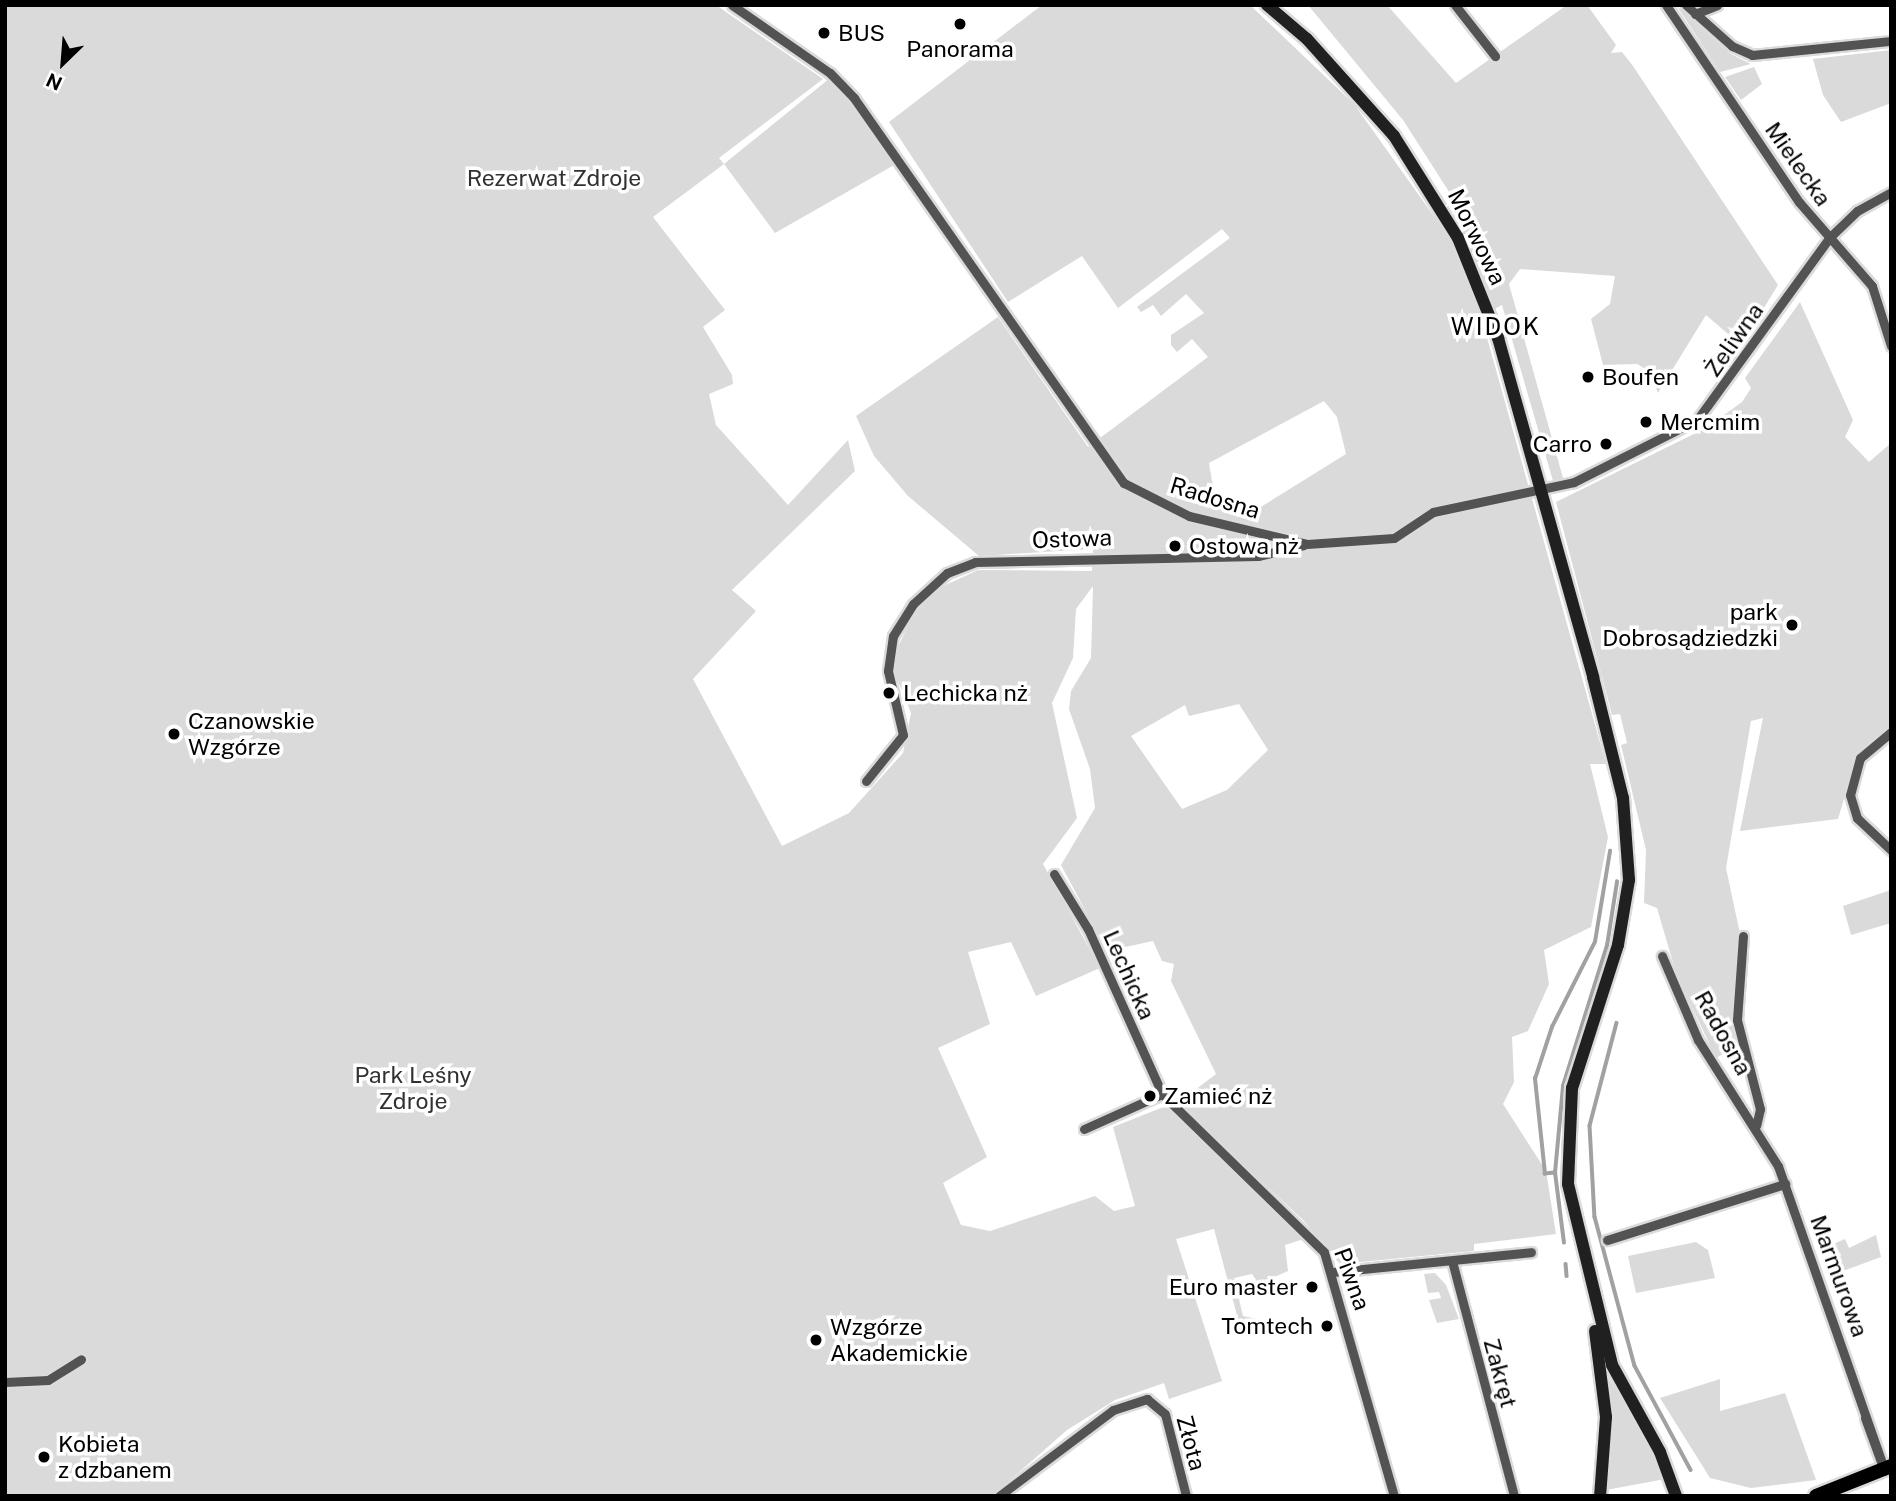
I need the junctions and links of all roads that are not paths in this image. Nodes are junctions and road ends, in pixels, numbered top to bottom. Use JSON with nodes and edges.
{"nodes":[{"id":1,"x":732,"y":5,"type":"edge"},
{"id":2,"x":1267,"y":5,"type":"edge"},
{"id":3,"x":1278,"y":5,"type":"edge"},
{"id":4,"x":1455,"y":5,"type":"edge"},
{"id":5,"x":1666,"y":5,"type":"edge"},
{"id":6,"x":1686,"y":5,"type":"edge"},
{"id":7,"x":1717,"y":5,"type":"edge"},
{"id":8,"x":1695,"y":14,"type":"junction"},
{"id":9,"x":1307,"y":39,"type":"junction"},
{"id":10,"x":1891,"y":41,"type":"edge"},
{"id":11,"x":1495,"y":56,"type":"dead end"},
{"id":12,"x":1891,"y":192,"type":"edge"},
{"id":13,"x":1829,"y":238,"type":"junction"},
{"id":14,"x":1891,"y":346,"type":"edge"},
{"id":15,"x":1541,"y":489,"type":"junction"},
{"id":16,"x":1307,"y":544,"type":"junction"},
{"id":17,"x":1891,"y":732,"type":"edge"},
{"id":18,"x":866,"y":782,"type":"dead end"},
{"id":19,"x":1891,"y":850,"type":"edge"},
{"id":20,"x":1054,"y":874,"type":"dead end"},
{"id":21,"x":1744,"y":936,"type":"dead end"},
{"id":22,"x":1662,"y":956,"type":"dead end"},
{"id":23,"x":1162,"y":1094,"type":"junction"},
{"id":24,"x":1756,"y":1126,"type":"junction"},
{"id":25,"x":1084,"y":1129,"type":"dead end"},
{"id":26,"x":1785,"y":1184,"type":"junction"},
{"id":27,"x":1607,"y":1240,"type":"dead end"},
{"id":28,"x":1531,"y":1252,"type":"dead end"},
{"id":29,"x":1452,"y":1261,"type":"junction"},
{"id":30,"x":1332,"y":1272,"type":"junction"},
{"id":31,"x":1589,"y":1289,"type":"junction"},
{"id":32,"x":81,"y":1359,"type":"dead end"},
{"id":33,"x":5,"y":1382,"type":"edge"},
{"id":34,"x":1889,"y":1470,"type":"edge"},
{"id":35,"x":999,"y":1496,"type":"edge"},
{"id":36,"x":1186,"y":1496,"type":"edge"},
{"id":37,"x":1393,"y":1496,"type":"edge"},
{"id":38,"x":1514,"y":1496,"type":"edge"},
{"id":39,"x":1600,"y":1496,"type":"edge"},
{"id":40,"x":1676,"y":1496,"type":"edge"},
{"id":41,"x":1816,"y":1496,"type":"edge"}],
"edges":[{"from":1,"to":16,"type":"street","name":"Radosna"},
{"from":2,"to":9,"type":"main road","name":"Morwowa"},
{"from":3,"to":9,"type":"main road","name":"Morwowa"},
{"from":4,"to":11,"type":"street"},
{"from":5,"to":13,"type":"street","name":"Mielecka"},
{"from":6,"to":8,"type":"street"},
{"from":7,"to":8,"type":"street"},
{"from":8,"to":10,"type":"street"},
{"from":9,"to":15,"type":"main road","name":"Morwowa"},
{"from":12,"to":13,"type":"street","name":"Żeliwna"},
{"from":13,"to":14,"type":"street","name":"Mielecka"},
{"from":13,"to":15,"type":"street","name":"Żeliwna"},
{"from":15,"to":16,"type":"street","name":"Radosna"},
{"from":15,"to":31,"type":"main road"},
{"from":16,"to":18,"type":"street","name":"Ostowa"},
{"from":17,"to":19,"type":"street"},
{"from":20,"to":23,"type":"street","name":"Lechicka"},
{"from":21,"to":24,"type":"street"},
{"from":22,"to":24,"type":"street","name":"Radosna"},
{"from":23,"to":25,"type":"street"},
{"from":23,"to":30,"type":"street","name":"Piwna"},
{"from":24,"to":26,"type":"street","name":"Marmurowa"},
{"from":26,"to":27,"type":"street"},
{"from":26,"to":34,"type":"street","name":"Marmurowa"},
{"from":28,"to":29,"type":"street"},
{"from":29,"to":30,"type":"street"},
{"from":29,"to":38,"type":"street","name":"Zakręt"},
{"from":30,"to":37,"type":"street","name":"Piwna"},
{"from":31,"to":39,"type":"main road"},
{"from":31,"to":40,"type":"main road"},
{"from":32,"to":33,"type":"street"},
{"from":34,"to":41,"type":"main road"},
{"from":35,"to":36,"type":"street","name":"Złota"}]}
